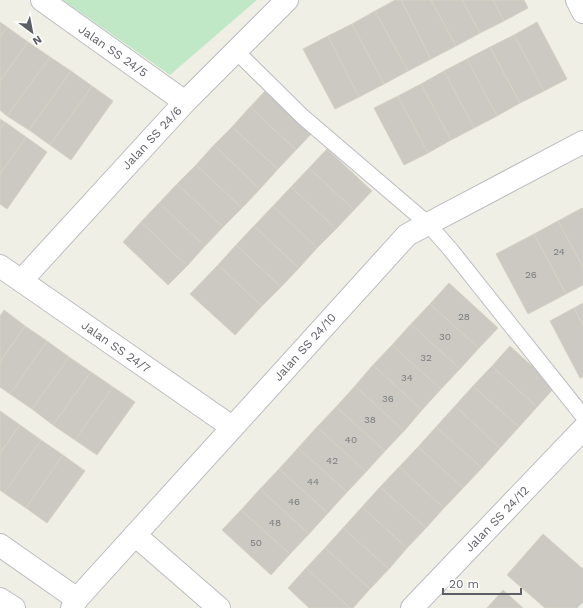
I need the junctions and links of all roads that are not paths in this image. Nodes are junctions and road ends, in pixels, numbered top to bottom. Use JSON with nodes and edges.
{"nodes":[{"id":1,"x":42,"y":0,"type":"edge"},
{"id":2,"x":286,"y":0,"type":"edge"},
{"id":3,"x":577,"y":0,"type":"edge"},
{"id":4,"x":583,"y":12,"type":"edge"},
{"id":5,"x":236,"y":52,"type":"junction"},
{"id":6,"x":185,"y":102,"type":"junction"},
{"id":7,"x":583,"y":142,"type":"edge"},
{"id":8,"x":428,"y":224,"type":"junction"},
{"id":9,"x":0,"y":266,"type":"edge"},
{"id":10,"x":21,"y":281,"type":"junction"},
{"id":11,"x":583,"y":416,"type":"edge"},
{"id":12,"x":232,"y":428,"type":"junction"},
{"id":13,"x":583,"y":429,"type":"edge"},
{"id":14,"x":135,"y":535,"type":"junction"},
{"id":15,"x":0,"y":545,"type":"edge"},
{"id":16,"x":0,"y":598,"type":"edge"},
{"id":17,"x":74,"y":603,"type":"edge"},
{"id":18,"x":14,"y":608,"type":"edge"},
{"id":19,"x":219,"y":608,"type":"edge"},
{"id":20,"x":412,"y":608,"type":"edge"}],
"edges":[{"from":1,"to":6,"type":"street","name":"Jalan SS 24/5"},
{"from":2,"to":5,"type":"street","name":"Jalan SS 24/6"},
{"from":3,"to":4,"type":"street"},
{"from":5,"to":6,"type":"street","name":"Jalan SS 24/6"},
{"from":5,"to":8,"type":"lane"},
{"from":6,"to":10,"type":"street","name":"Jalan SS 24/6"},
{"from":7,"to":8,"type":"street","name":"Jalan SS 24/10"},
{"from":8,"to":11,"type":"lane"},
{"from":8,"to":12,"type":"street","name":"Jalan SS 24/10"},
{"from":9,"to":10,"type":"street","name":"Jalan SS 24/7"},
{"from":10,"to":12,"type":"street","name":"Jalan SS 24/7"},
{"from":12,"to":14,"type":"street","name":"Jalan SS 24/10"},
{"from":13,"to":20,"type":"street","name":"Jalan SS 24/12"},
{"from":14,"to":17,"type":"street","name":"Jalan SS 24/10"},
{"from":14,"to":19,"type":"street"},
{"from":15,"to":17,"type":"street"},
{"from":16,"to":18,"type":"street"}]}
